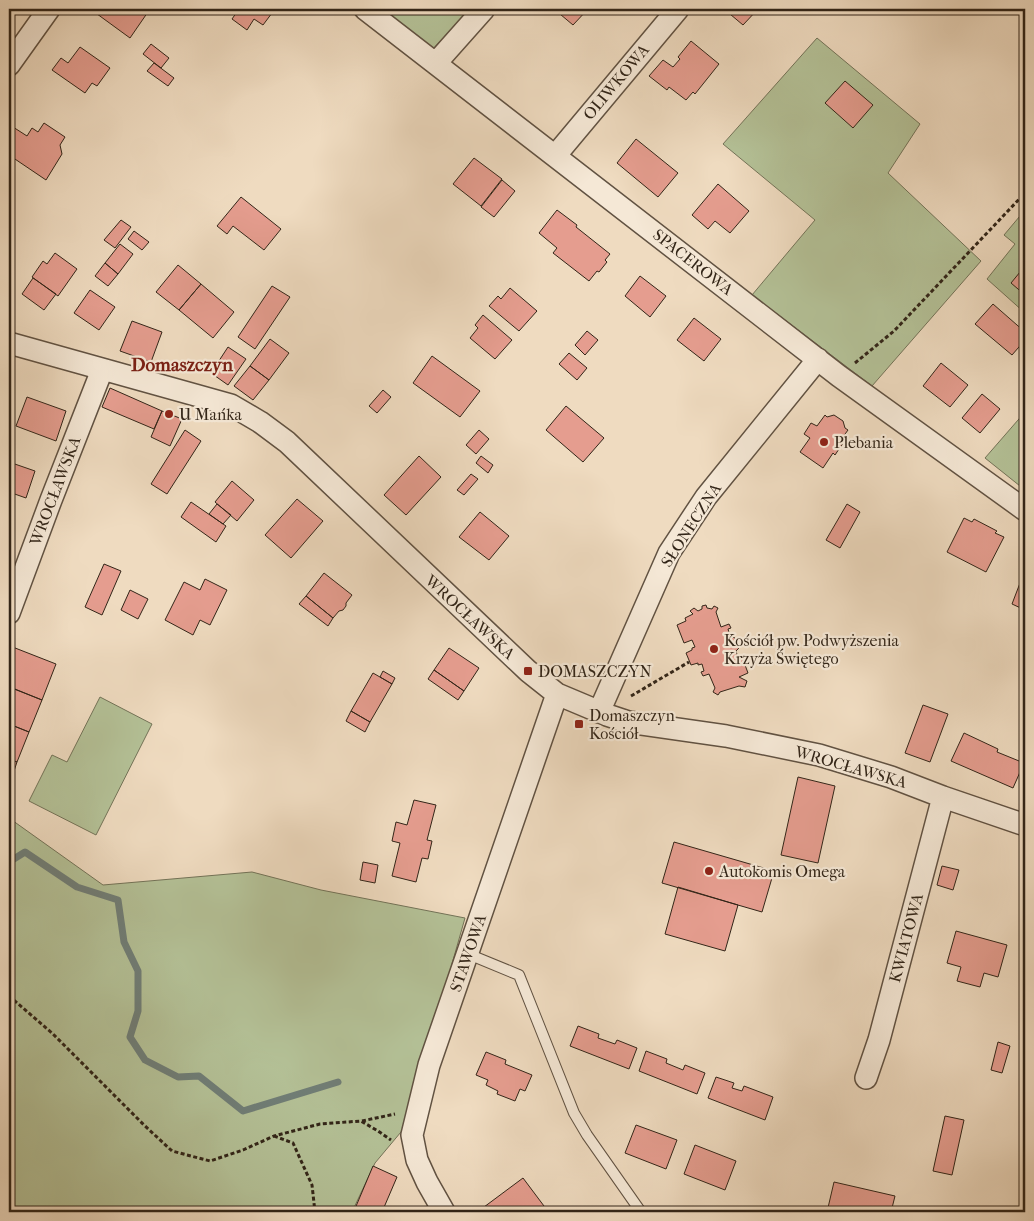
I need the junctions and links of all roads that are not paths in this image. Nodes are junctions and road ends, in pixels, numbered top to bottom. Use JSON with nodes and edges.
{"nodes":[{"id":1,"x":49,"y":9,"type":"edge"},
{"id":2,"x":365,"y":9,"type":"edge"},
{"id":3,"x":484,"y":9,"type":"edge"},
{"id":4,"x":678,"y":9,"type":"edge"},
{"id":5,"x":436,"y":63,"type":"junction"},
{"id":6,"x":9,"y":65,"type":"edge"},
{"id":7,"x":555,"y":156,"type":"junction"},
{"id":8,"x":9,"y":343,"type":"edge"},
{"id":9,"x":818,"y":359,"type":"junction"},
{"id":10,"x":102,"y":370,"type":"junction"},
{"id":11,"x":1025,"y":510,"type":"edge"},
{"id":12,"x":9,"y":613,"type":"edge"},
{"id":13,"x":557,"y":694,"type":"junction"},
{"id":14,"x":603,"y":714,"type":"junction"},
{"id":15,"x":943,"y":797,"type":"junction"},
{"id":16,"x":1025,"y":825,"type":"edge"},
{"id":17,"x":468,"y":954,"type":"junction"},
{"id":18,"x":866,"y":1078,"type":"dead end"},
{"id":19,"x":444,"y":1212,"type":"edge"},
{"id":20,"x":641,"y":1212,"type":"edge"}],
"edges":[{"from":1,"to":6,"type":"street"},
{"from":2,"to":5,"type":"street","name":"SPACEROWA"},
{"from":3,"to":5,"type":"street"},
{"from":4,"to":7,"type":"street","name":"OLIWKOWA"},
{"from":5,"to":7,"type":"street","name":"SPACEROWA"},
{"from":7,"to":9,"type":"street","name":"SPACEROWA"},
{"from":8,"to":10,"type":"street","name":"WROCŁAWSKA"},
{"from":9,"to":11,"type":"street","name":"SPACEROWA"},
{"from":9,"to":14,"type":"street","name":"SŁONECZNA"},
{"from":10,"to":12,"type":"street","name":"WROCŁAWSKA"},
{"from":10,"to":13,"type":"street","name":"WROCŁAWSKA"},
{"from":13,"to":14,"type":"street","name":"WROCŁAWSKA"},
{"from":13,"to":17,"type":"street","name":"STAWOWA"},
{"from":14,"to":15,"type":"street","name":"WROCŁAWSKA"},
{"from":15,"to":16,"type":"street","name":"WROCŁAWSKA"},
{"from":15,"to":18,"type":"street","name":"KWIATOWA"},
{"from":17,"to":19,"type":"street","name":"STAWOWA"},
{"from":17,"to":20,"type":"lane"}]}
